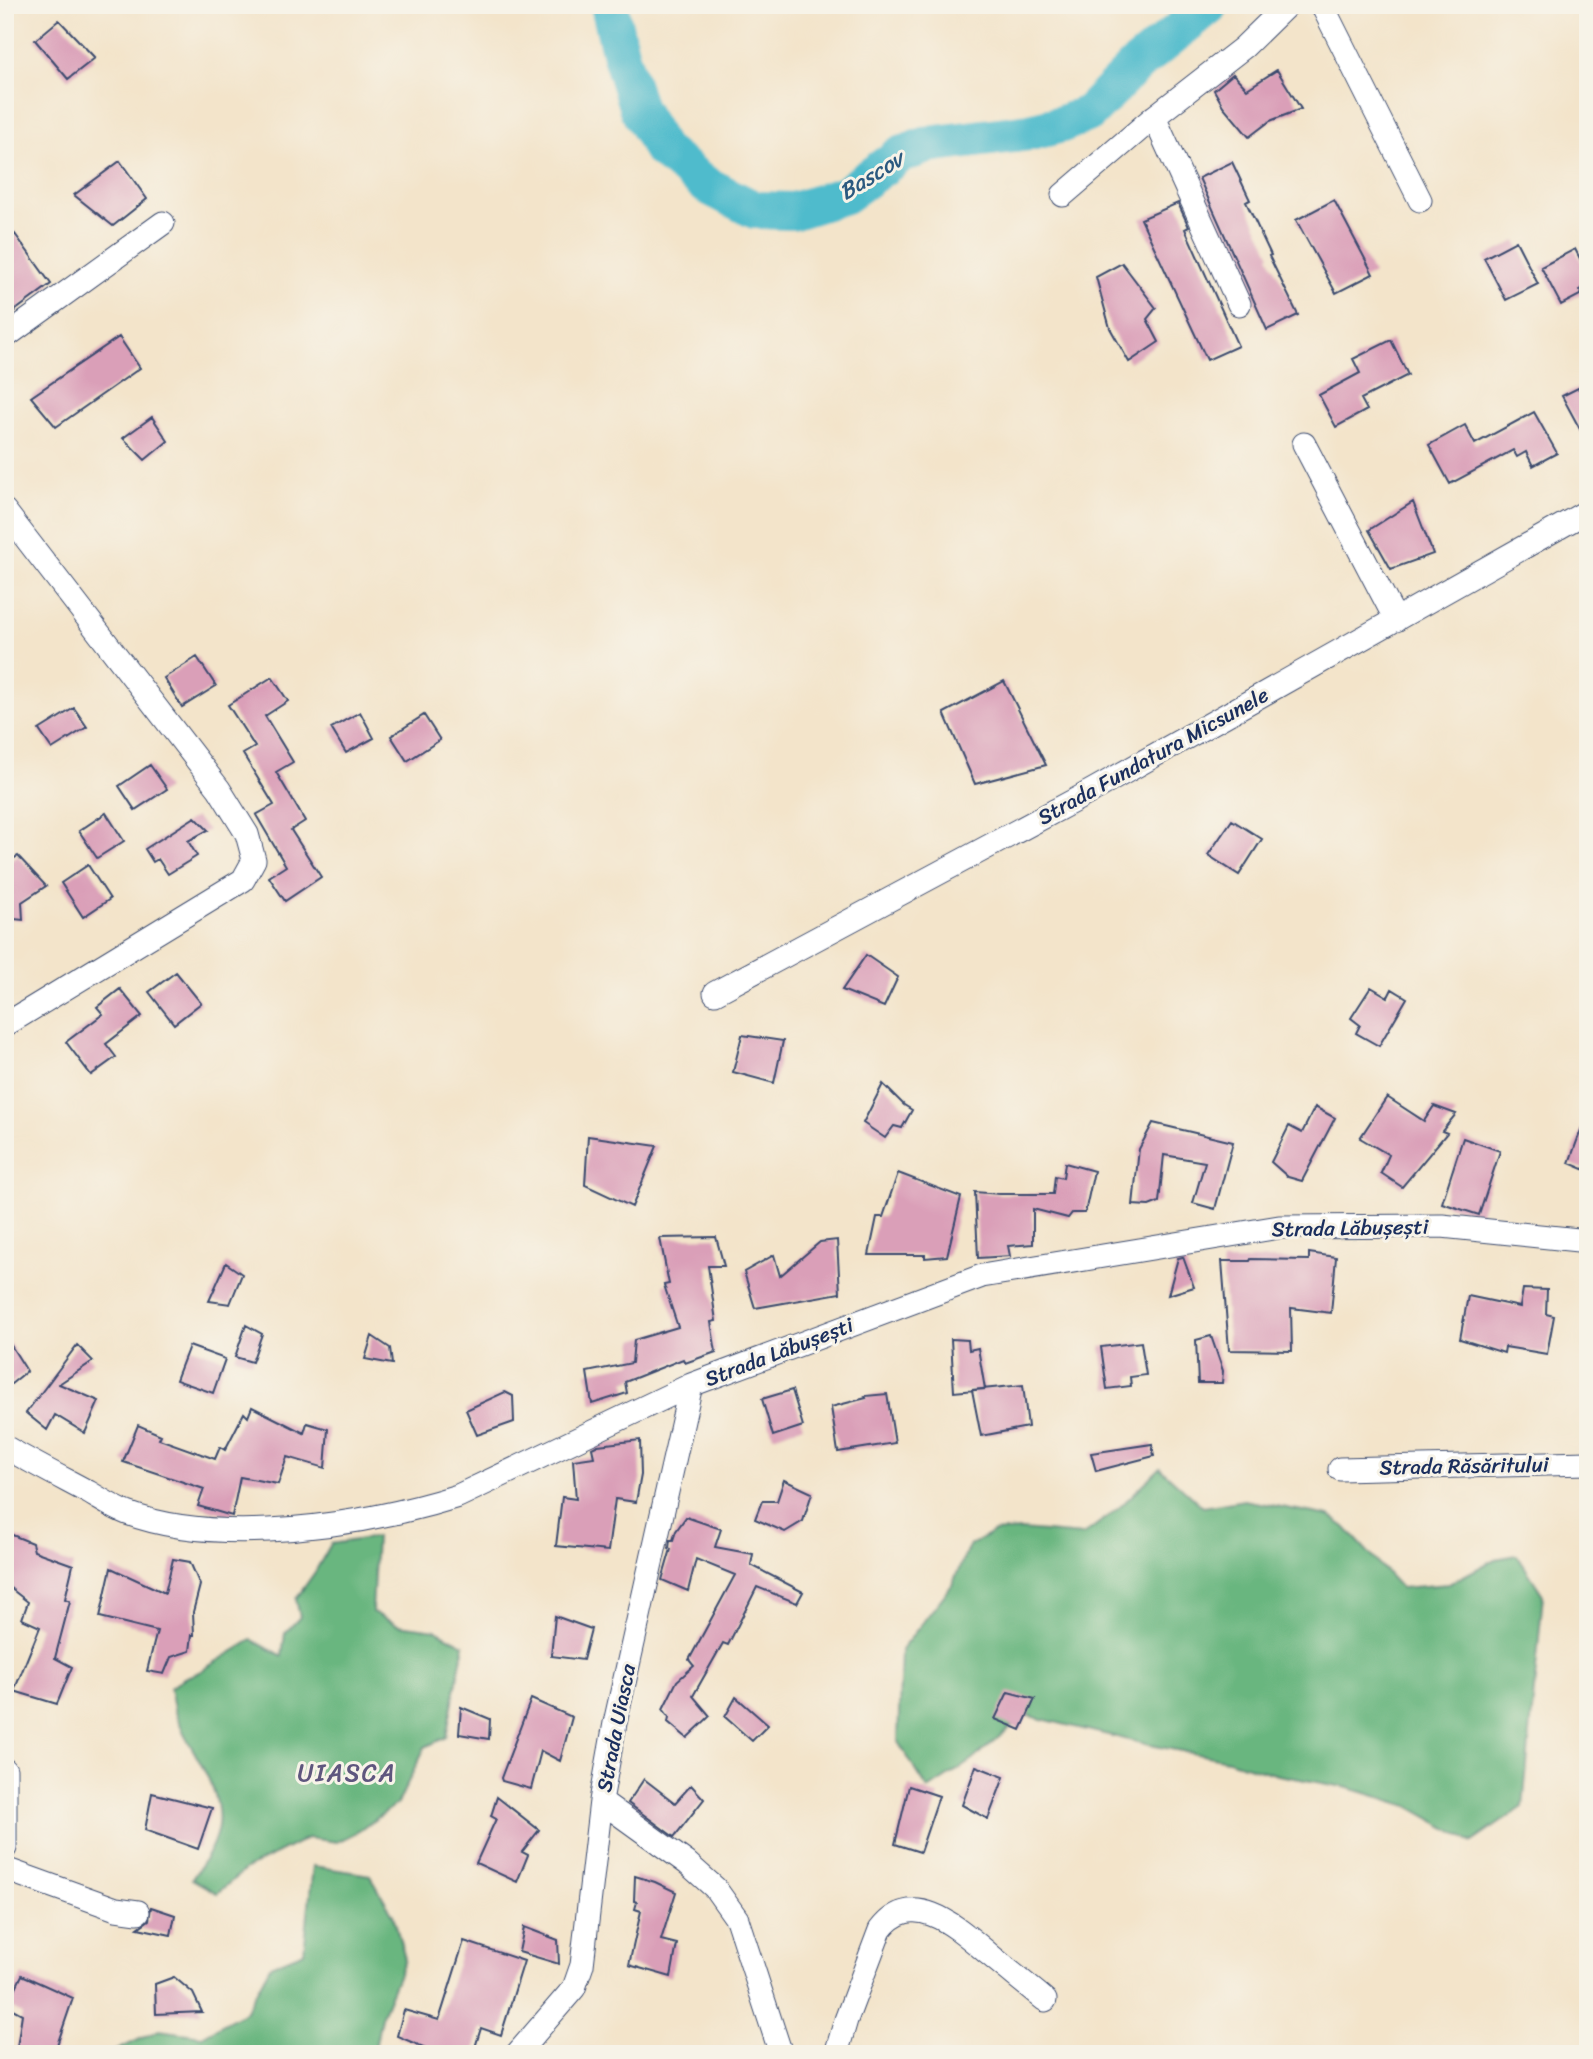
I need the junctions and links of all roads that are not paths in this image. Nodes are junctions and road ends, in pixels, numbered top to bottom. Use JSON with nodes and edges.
{"nodes":[{"id":1,"x":1287,"y":5,"type":"edge"},
{"id":2,"x":1322,"y":5,"type":"edge"},
{"id":3,"x":1154,"y":117,"type":"junction"},
{"id":4,"x":1063,"y":195,"type":"dead end"},
{"id":5,"x":1420,"y":200,"type":"dead end"},
{"id":6,"x":163,"y":223,"type":"dead end"},
{"id":7,"x":1239,"y":304,"type":"dead end"},
{"id":8,"x":5,"y":337,"type":"edge"},
{"id":9,"x":1304,"y":444,"type":"dead end"},
{"id":10,"x":5,"y":511,"type":"edge"},
{"id":11,"x":1588,"y":511,"type":"edge"},
{"id":12,"x":1396,"y":620,"type":"junction"},
{"id":13,"x":715,"y":993,"type":"dead end"},
{"id":14,"x":5,"y":1025,"type":"edge"},
{"id":15,"x":1588,"y":1241,"type":"edge"},
{"id":16,"x":691,"y":1385,"type":"junction"},
{"id":17,"x":5,"y":1447,"type":"edge"},
{"id":18,"x":1588,"y":1463,"type":"edge"},
{"id":19,"x":1340,"y":1469,"type":"dead end"},
{"id":20,"x":5,"y":1770,"type":"edge"},
{"id":21,"x":601,"y":1801,"type":"junction"},
{"id":22,"x":5,"y":1848,"type":"edge"},
{"id":23,"x":5,"y":1869,"type":"edge"},
{"id":24,"x":138,"y":1912,"type":"dead end"},
{"id":25,"x":1045,"y":2000,"type":"dead end"},
{"id":26,"x":517,"y":2054,"type":"edge"},
{"id":27,"x":781,"y":2054,"type":"edge"},
{"id":28,"x":836,"y":2054,"type":"edge"}],
"edges":[{"from":1,"to":3,"type":"street"},
{"from":2,"to":5,"type":"street"},
{"from":3,"to":4,"type":"street"},
{"from":3,"to":7,"type":"street"},
{"from":6,"to":8,"type":"street"},
{"from":9,"to":12,"type":"street"},
{"from":10,"to":14,"type":"street"},
{"from":11,"to":12,"type":"street","name":"Strada Fundatura Micsunele"},
{"from":12,"to":13,"type":"street","name":"Strada Fundatura Micsunele"},
{"from":15,"to":16,"type":"street","name":"Strada Lăbușești"},
{"from":16,"to":17,"type":"street","name":"Strada Lăbușești"},
{"from":16,"to":21,"type":"street","name":"Strada Uiasca"},
{"from":18,"to":19,"type":"street","name":"Strada Răsăritului"},
{"from":20,"to":22,"type":"street"},
{"from":21,"to":26,"type":"street","name":"Strada Uiasca"},
{"from":21,"to":27,"type":"street"},
{"from":23,"to":24,"type":"street"},
{"from":25,"to":28,"type":"street"}]}
